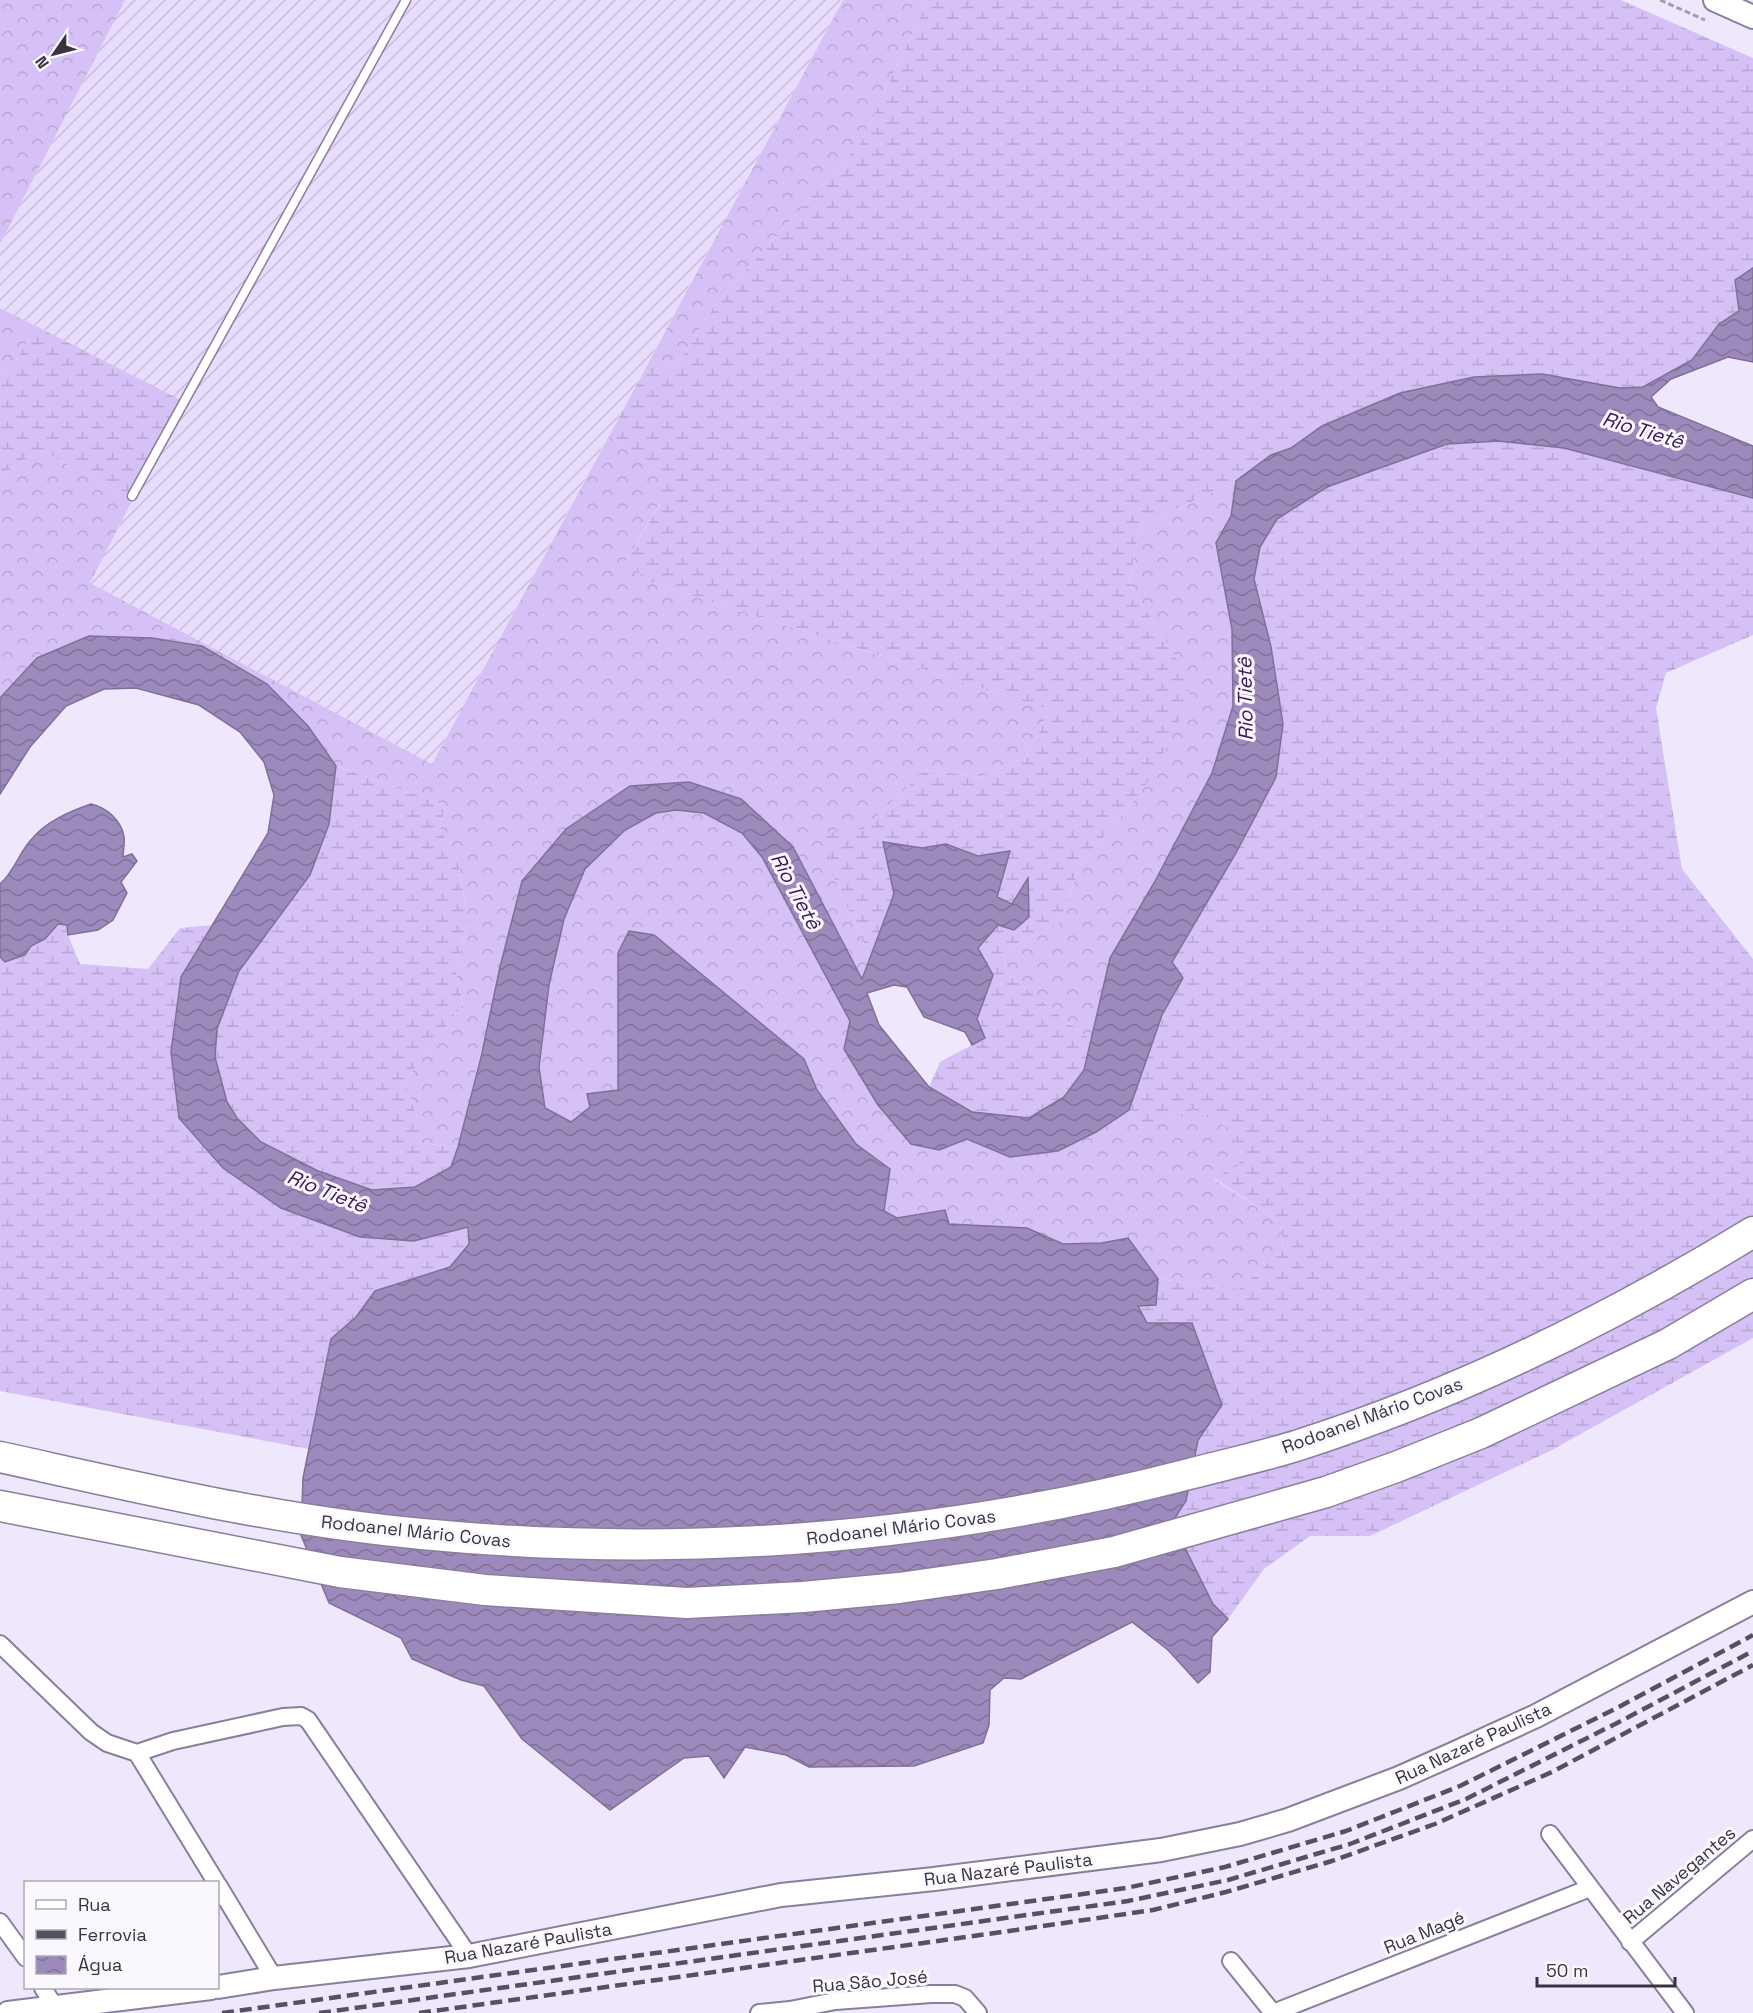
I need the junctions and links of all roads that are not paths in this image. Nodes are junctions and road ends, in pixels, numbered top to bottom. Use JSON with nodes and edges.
{"nodes":[{"id":1,"x":406,"y":0,"type":"edge"},
{"id":2,"x":1715,"y":0,"type":"edge"},
{"id":3,"x":1753,"y":16,"type":"edge"},
{"id":4,"x":132,"y":496,"type":"dead end"},
{"id":5,"x":1753,"y":1232,"type":"edge"},
{"id":6,"x":1753,"y":1294,"type":"edge"},
{"id":7,"x":0,"y":1457,"type":"edge"},
{"id":8,"x":0,"y":1506,"type":"edge"},
{"id":9,"x":1753,"y":1602,"type":"edge"},
{"id":10,"x":0,"y":1644,"type":"edge"},
{"id":11,"x":137,"y":1753,"type":"junction"},
{"id":12,"x":1550,"y":1834,"type":"dead end"},
{"id":13,"x":1753,"y":1839,"type":"edge"},
{"id":14,"x":215,"y":1881,"type":"edge"},
{"id":15,"x":219,"y":1887,"type":"edge"},
{"id":16,"x":1590,"y":1888,"type":"junction"},
{"id":17,"x":0,"y":1922,"type":"edge"},
{"id":18,"x":1630,"y":1942,"type":"junction"},
{"id":19,"x":24,"y":1955,"type":"edge"},
{"id":20,"x":469,"y":1956,"type":"junction"},
{"id":21,"x":1231,"y":1961,"type":"dead end"},
{"id":22,"x":274,"y":1978,"type":"junction"},
{"id":23,"x":219,"y":1987,"type":"edge"},
{"id":24,"x":44,"y":1989,"type":"edge"},
{"id":25,"x":203,"y":1989,"type":"edge"},
{"id":26,"x":55,"y":2007,"type":"junction"},
{"id":27,"x":791,"y":2011,"type":"edge"},
{"id":28,"x":8,"y":2013,"type":"edge"},
{"id":29,"x":759,"y":2013,"type":"edge"},
{"id":30,"x":978,"y":2013,"type":"edge"},
{"id":31,"x":1273,"y":2013,"type":"edge"},
{"id":32,"x":1685,"y":2013,"type":"edge"}],
"edges":[{"from":1,"to":4,"type":"lane"},
{"from":2,"to":3,"type":"main road"},
{"from":5,"to":7,"type":"highway","name":"Rodoanel Mário Covas"},
{"from":6,"to":8,"type":"highway"},
{"from":9,"to":20,"type":"main road","name":"Rua Nazaré Paulista"},
{"from":10,"to":11,"type":"street"},
{"from":11,"to":14,"type":"street"},
{"from":11,"to":20,"type":"street"},
{"from":12,"to":16,"type":"street"},
{"from":13,"to":18,"type":"street","name":"Rua Navegantes"},
{"from":15,"to":22,"type":"street"},
{"from":16,"to":18,"type":"street"},
{"from":16,"to":31,"type":"street","name":"Rua Magé"},
{"from":17,"to":19,"type":"street"},
{"from":18,"to":32,"type":"street"},
{"from":20,"to":22,"type":"main road","name":"Rua Nazaré Paulista"},
{"from":21,"to":31,"type":"street"},
{"from":22,"to":23,"type":"main road","name":"Rua Nazaré Paulista"},
{"from":24,"to":26,"type":"street"},
{"from":25,"to":26,"type":"main road"},
{"from":26,"to":28,"type":"main road"},
{"from":27,"to":29,"type":"street","name":"Rua São José"},
{"from":27,"to":30,"type":"street","name":"Rua São José"}]}
